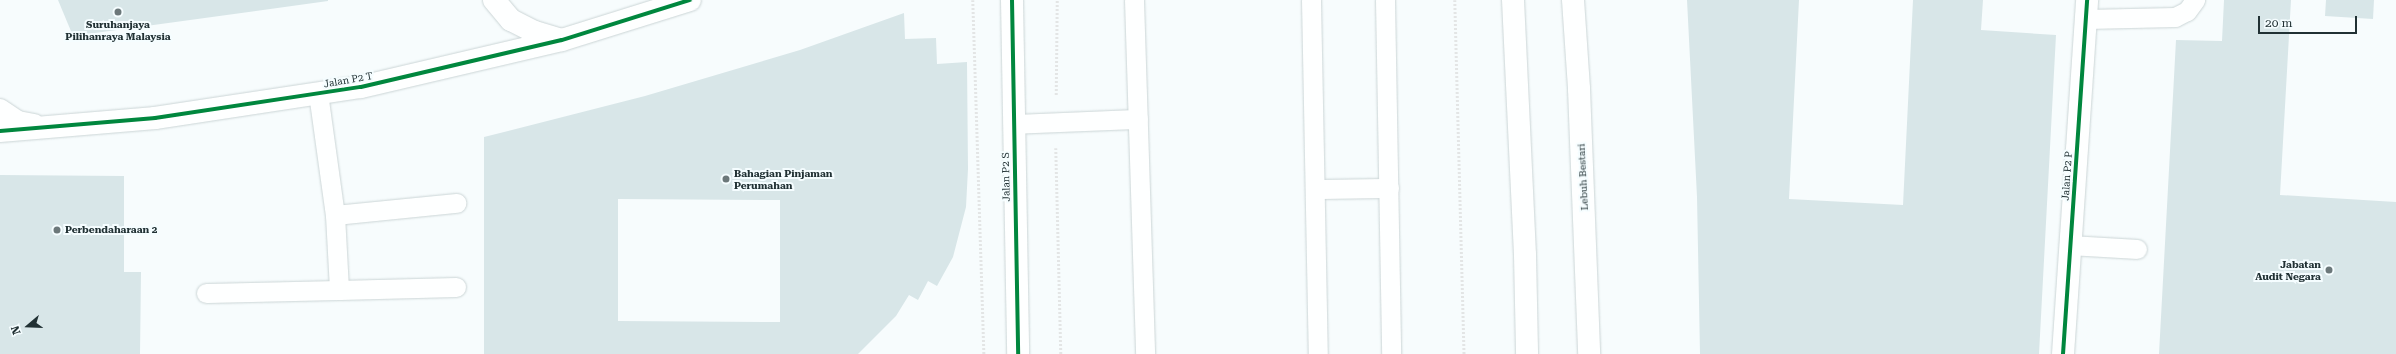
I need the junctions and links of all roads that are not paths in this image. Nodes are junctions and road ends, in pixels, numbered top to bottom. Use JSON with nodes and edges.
{"nodes":[{"id":1,"x":494,"y":0,"type":"edge"},
{"id":2,"x":690,"y":0,"type":"edge"},
{"id":3,"x":1134,"y":0,"type":"edge"},
{"id":4,"x":1311,"y":0,"type":"edge"},
{"id":5,"x":1384,"y":0,"type":"edge"},
{"id":6,"x":1513,"y":0,"type":"edge"},
{"id":7,"x":1573,"y":0,"type":"edge"},
{"id":8,"x":2195,"y":0,"type":"edge"},
{"id":9,"x":1011,"y":1,"type":"edge"},
{"id":10,"x":2087,"y":10,"type":"edge"},
{"id":11,"x":562,"y":40,"type":"junction"},
{"id":12,"x":318,"y":93,"type":"junction"},
{"id":13,"x":0,"y":110,"type":"edge"},
{"id":14,"x":1138,"y":119,"type":"junction"},
{"id":15,"x":1013,"y":124,"type":"junction"},
{"id":16,"x":47,"y":128,"type":"junction"},
{"id":17,"x":0,"y":131,"type":"edge"},
{"id":18,"x":1388,"y":188,"type":"junction"},
{"id":19,"x":1315,"y":189,"type":"junction"},
{"id":20,"x":456,"y":203,"type":"dead end"},
{"id":21,"x":335,"y":215,"type":"junction"},
{"id":22,"x":2070,"y":246,"type":"junction"},
{"id":23,"x":2137,"y":249,"type":"dead end"},
{"id":24,"x":456,"y":287,"type":"dead end"},
{"id":25,"x":338,"y":290,"type":"junction"},
{"id":26,"x":206,"y":293,"type":"dead end"},
{"id":27,"x":1018,"y":354,"type":"edge"},
{"id":28,"x":1144,"y":354,"type":"edge"},
{"id":29,"x":1318,"y":354,"type":"edge"},
{"id":30,"x":1391,"y":354,"type":"edge"},
{"id":31,"x":1527,"y":354,"type":"edge"},
{"id":32,"x":1589,"y":354,"type":"edge"},
{"id":33,"x":2063,"y":354,"type":"edge"}],
"edges":[{"from":1,"to":11,"type":"street"},
{"from":2,"to":11,"type":"street","name":"Jalan P2 T"},
{"from":3,"to":14,"type":"lane"},
{"from":4,"to":19,"type":"lane"},
{"from":5,"to":18,"type":"lane"},
{"from":6,"to":31,"type":"street"},
{"from":7,"to":32,"type":"street","name":"Lebuh Bestari"},
{"from":8,"to":10,"type":"lane"},
{"from":9,"to":15,"type":"street","name":"Jalan P2 S"},
{"from":10,"to":22,"type":"street","name":"Jalan P2 P"},
{"from":11,"to":12,"type":"street","name":"Jalan P2 T"},
{"from":12,"to":16,"type":"street","name":"Jalan P2 T"},
{"from":12,"to":21,"type":"lane"},
{"from":13,"to":16,"type":"street"},
{"from":14,"to":15,"type":"lane"},
{"from":14,"to":28,"type":"lane"},
{"from":15,"to":27,"type":"street","name":"Jalan P2 S"},
{"from":16,"to":17,"type":"street","name":"Jalan P2 T"},
{"from":18,"to":19,"type":"lane"},
{"from":18,"to":30,"type":"lane"},
{"from":19,"to":29,"type":"lane"},
{"from":20,"to":21,"type":"lane"},
{"from":21,"to":25,"type":"lane"},
{"from":22,"to":23,"type":"lane"},
{"from":22,"to":33,"type":"street","name":"Jalan P2 P"},
{"from":24,"to":25,"type":"lane"},
{"from":25,"to":26,"type":"lane"}]}
